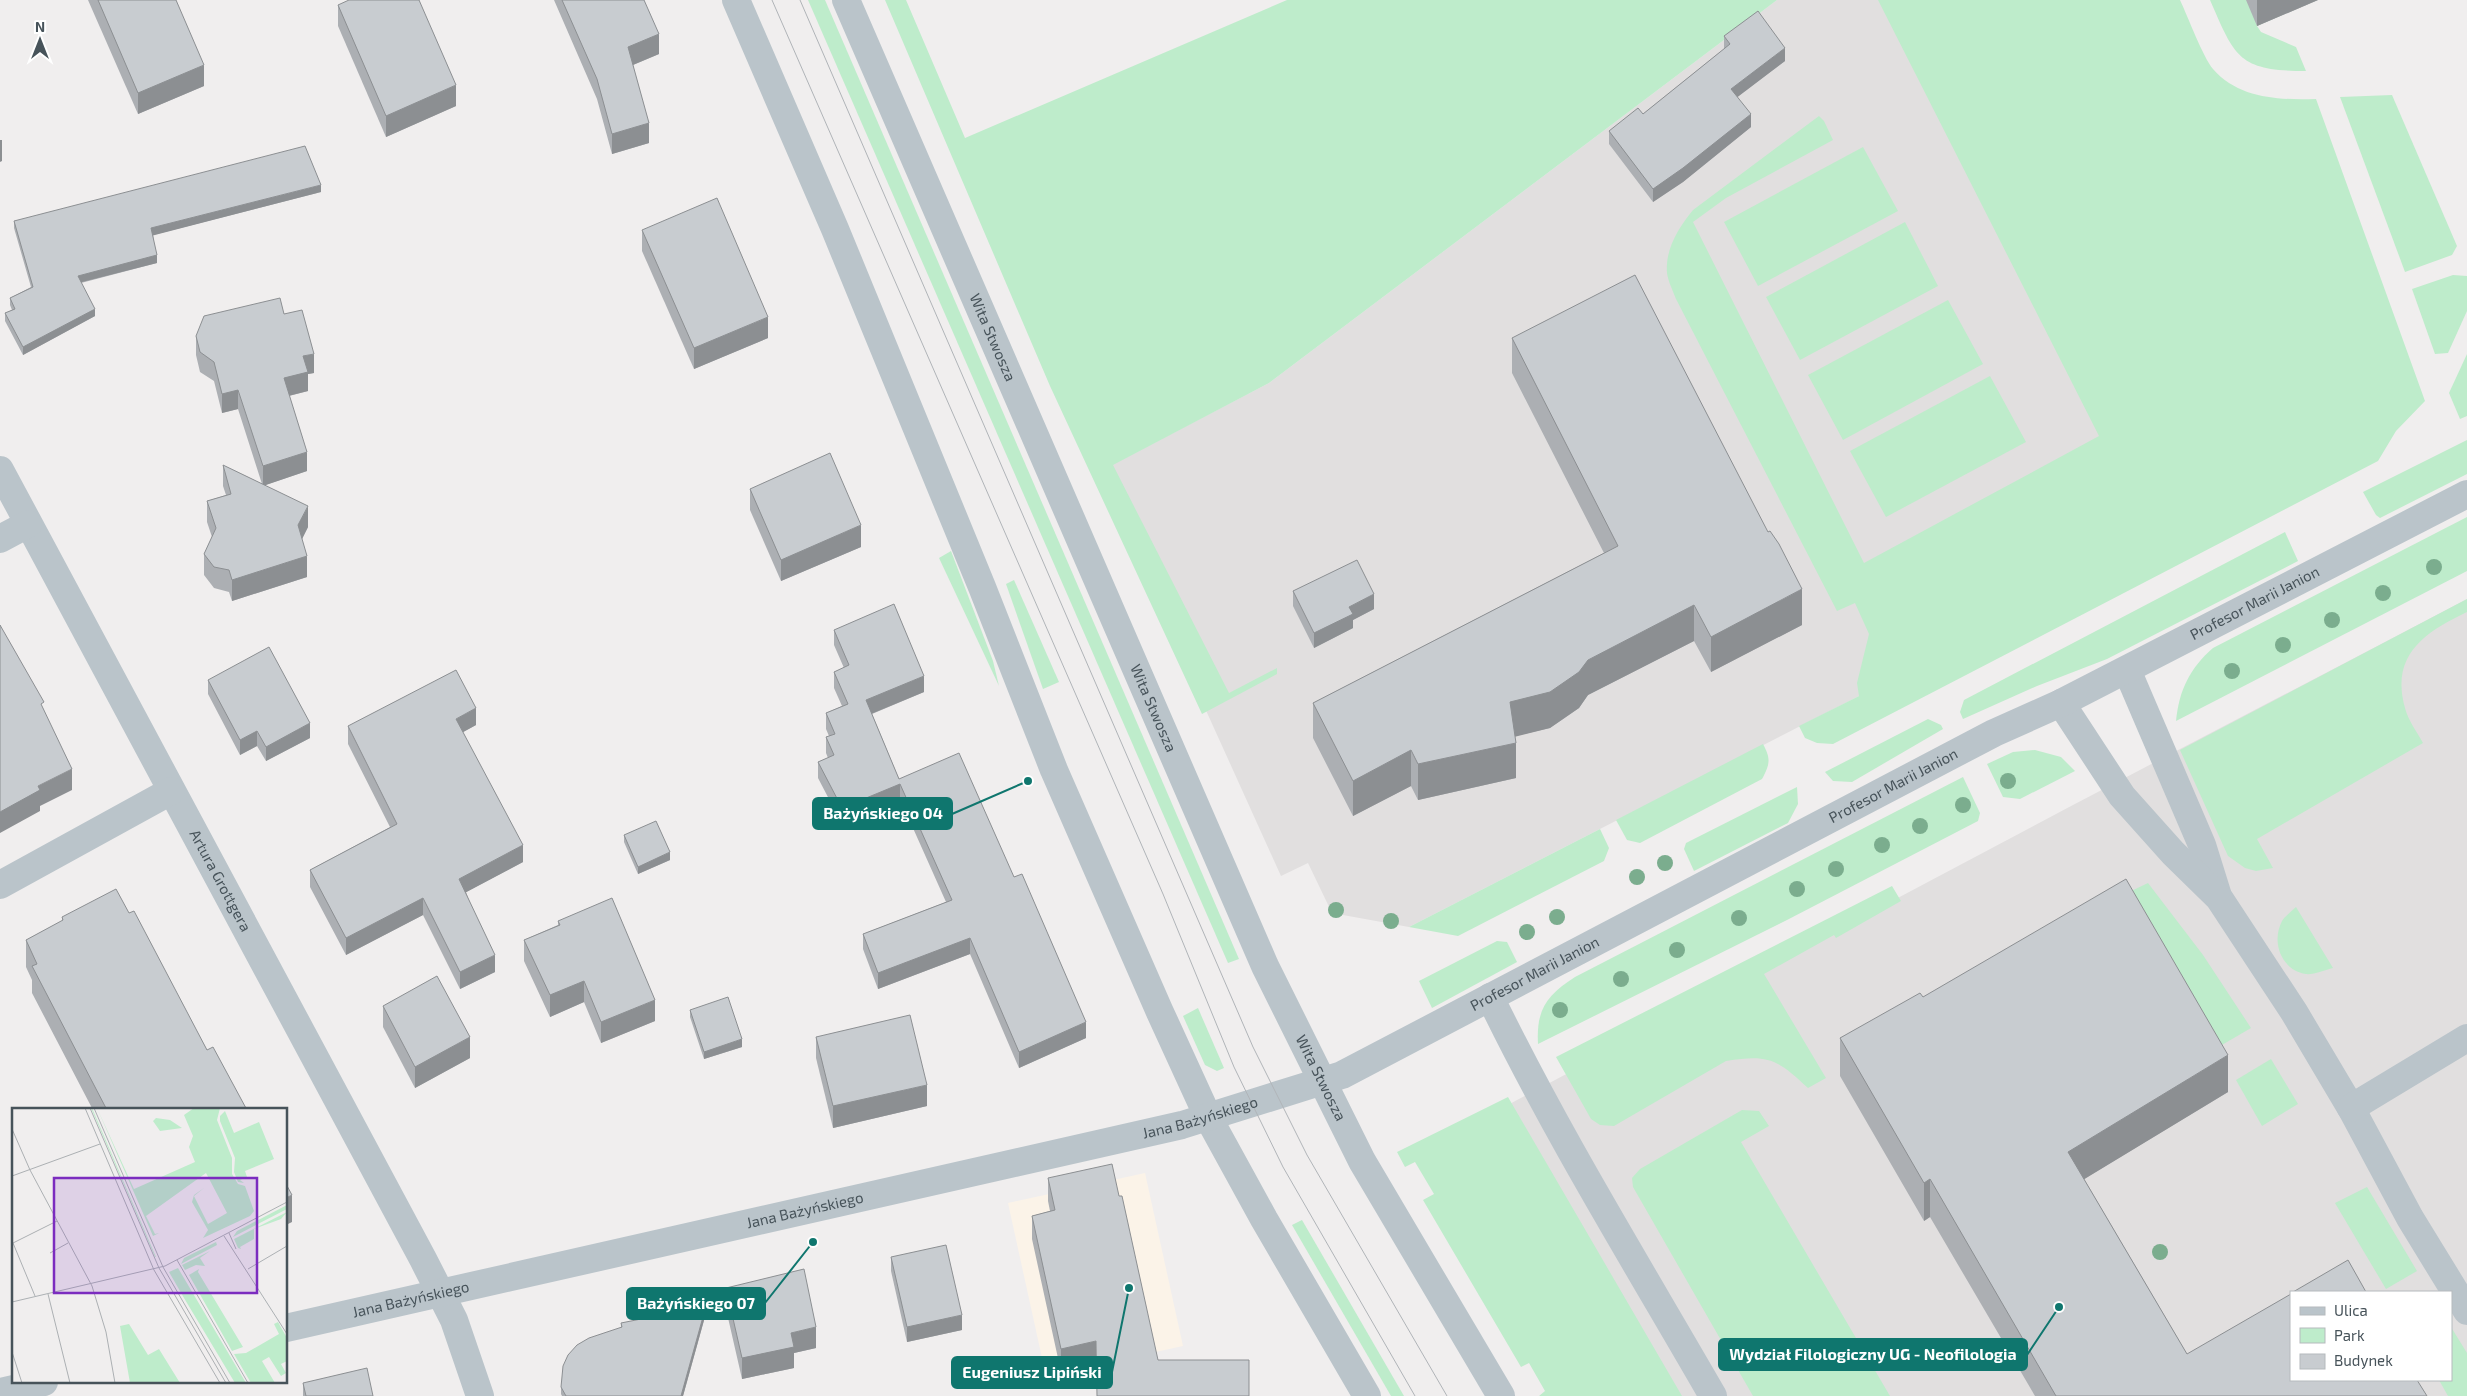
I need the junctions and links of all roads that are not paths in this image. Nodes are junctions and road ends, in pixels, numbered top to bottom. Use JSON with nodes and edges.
{"nodes":[{"id":1,"x":736,"y":0,"type":"edge"},
{"id":2,"x":846,"y":0,"type":"edge"},
{"id":3,"x":0,"y":470,"type":"edge"},
{"id":4,"x":2467,"y":494,"type":"edge"},
{"id":5,"x":28,"y":524,"type":"junction"},
{"id":6,"x":0,"y":539,"type":"edge"},
{"id":7,"x":2127,"y":670,"type":"junction"},
{"id":8,"x":2061,"y":703,"type":"junction"},
{"id":9,"x":172,"y":791,"type":"junction"},
{"id":10,"x":0,"y":885,"type":"edge"},
{"id":11,"x":2219,"y":898,"type":"junction"},
{"id":12,"x":1490,"y":997,"type":"junction"},
{"id":13,"x":2467,"y":1038,"type":"edge"},
{"id":14,"x":1321,"y":1082,"type":"junction"},
{"id":15,"x":2351,"y":1108,"type":"junction"},
{"id":16,"x":1208,"y":1117,"type":"junction"},
{"id":17,"x":440,"y":1293,"type":"junction"},
{"id":18,"x":2467,"y":1311,"type":"edge"},
{"id":19,"x":288,"y":1328,"type":"edge"},
{"id":20,"x":35,"y":1384,"type":"edge"},
{"id":21,"x":0,"y":1392,"type":"edge"},
{"id":22,"x":480,"y":1396,"type":"edge"},
{"id":23,"x":1367,"y":1396,"type":"edge"},
{"id":24,"x":1501,"y":1396,"type":"edge"},
{"id":25,"x":1713,"y":1396,"type":"edge"}],
"edges":[{"from":1,"to":16,"type":"street"},
{"from":2,"to":14,"type":"street","name":"Wita Stwosza"},
{"from":3,"to":5,"type":"street","name":"Artura Grottgera"},
{"from":4,"to":7,"type":"street","name":"Profesor Marii Janion"},
{"from":5,"to":6,"type":"street"},
{"from":5,"to":9,"type":"street","name":"Artura Grottgera"},
{"from":7,"to":8,"type":"street","name":"Profesor Marii Janion"},
{"from":7,"to":11,"type":"street"},
{"from":8,"to":11,"type":"street"},
{"from":8,"to":12,"type":"street","name":"Profesor Marii Janion"},
{"from":9,"to":10,"type":"street"},
{"from":9,"to":17,"type":"street","name":"Artura Grottgera"},
{"from":11,"to":15,"type":"street"},
{"from":12,"to":14,"type":"street","name":"Profesor Marii Janion"},
{"from":12,"to":25,"type":"street"},
{"from":13,"to":15,"type":"street"},
{"from":14,"to":16,"type":"street","name":"Jana Bażyńskiego"},
{"from":14,"to":24,"type":"street","name":"Wita Stwosza"},
{"from":15,"to":18,"type":"street"},
{"from":16,"to":17,"type":"street","name":"Jana Bażyńskiego"},
{"from":16,"to":23,"type":"street"},
{"from":17,"to":19,"type":"street","name":"Jana Bażyńskiego"},
{"from":17,"to":22,"type":"street","name":"Artura Grottgera"},
{"from":20,"to":21,"type":"street"}]}
